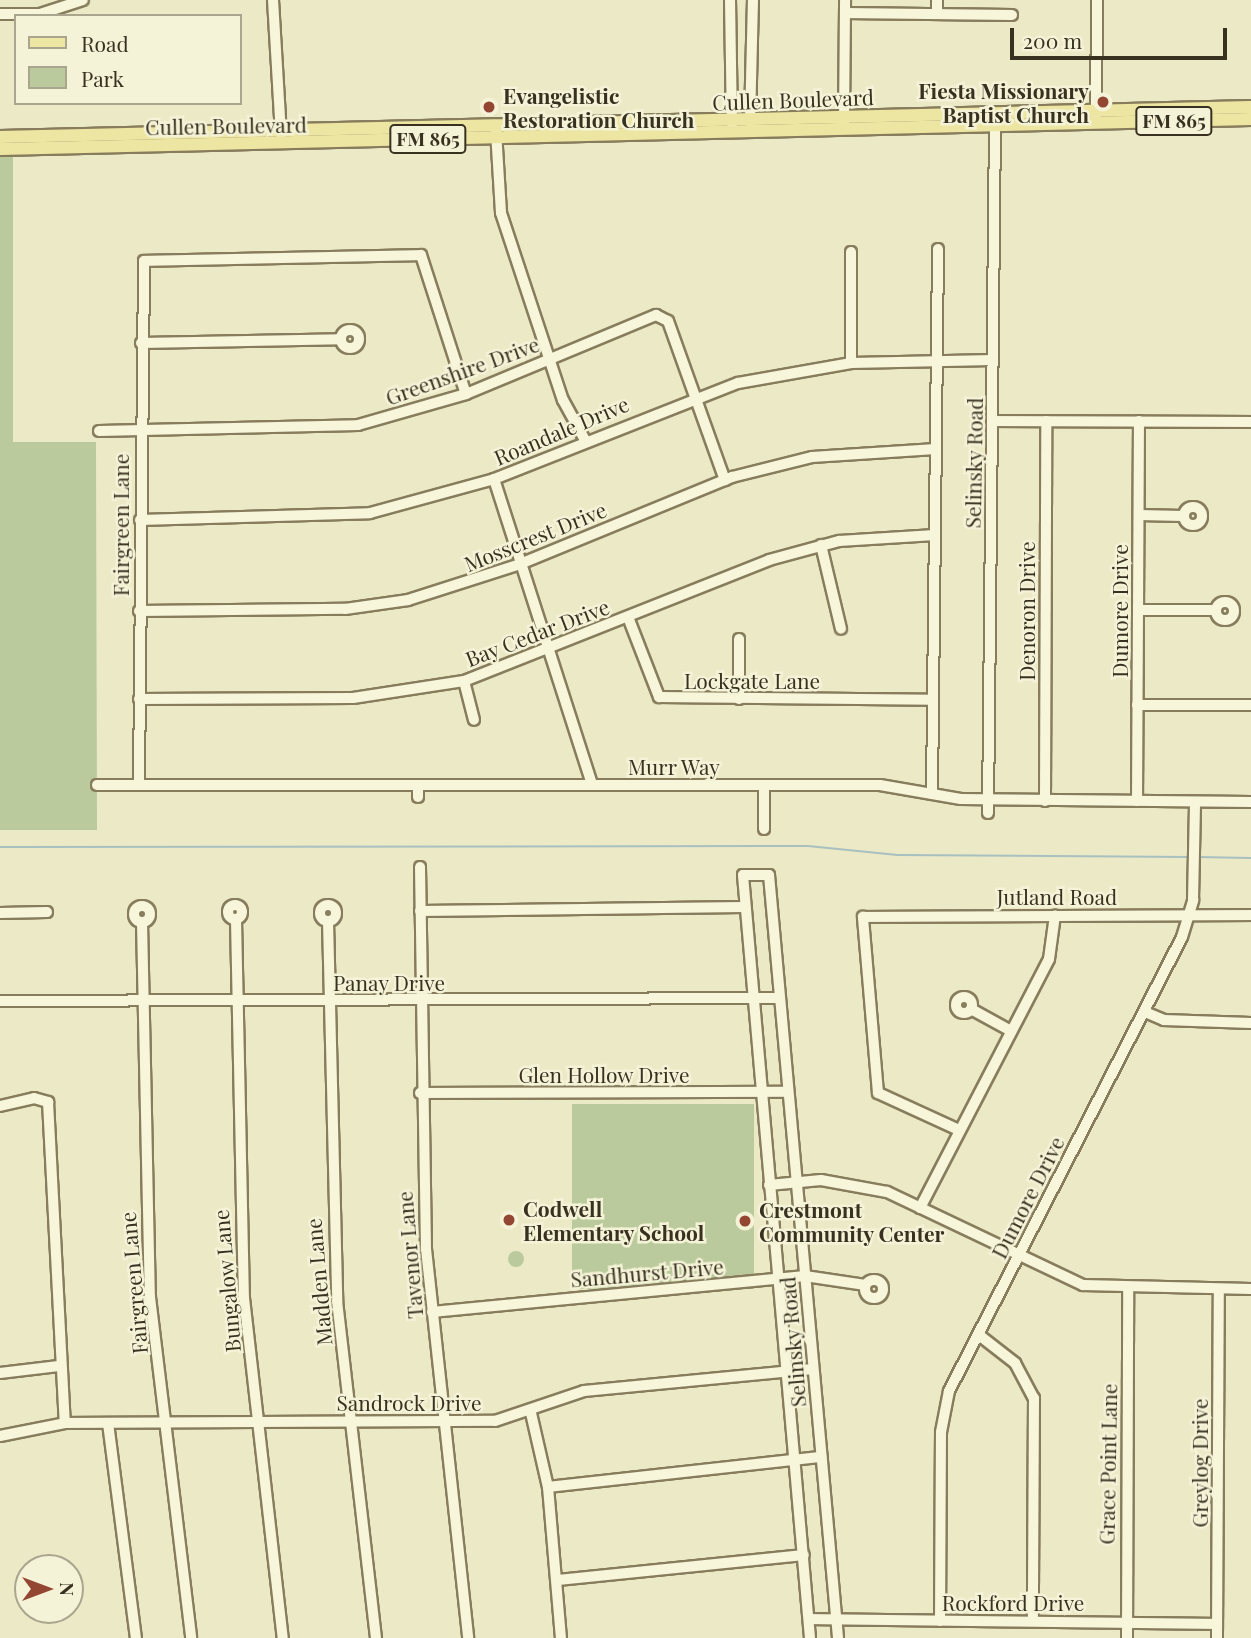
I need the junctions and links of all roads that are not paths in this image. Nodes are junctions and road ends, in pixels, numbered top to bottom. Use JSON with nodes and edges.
{"nodes":[{"id":1,"x":83,"y":0,"type":"edge"},
{"id":2,"x":273,"y":0,"type":"edge"},
{"id":3,"x":730,"y":0,"type":"edge"},
{"id":4,"x":753,"y":0,"type":"edge"},
{"id":5,"x":845,"y":0,"type":"edge"},
{"id":6,"x":937,"y":0,"type":"edge"},
{"id":7,"x":1097,"y":0,"type":"edge"},
{"id":8,"x":845,"y":13,"type":"junction"},
{"id":9,"x":0,"y":14,"type":"edge"},
{"id":10,"x":937,"y":15,"type":"junction"},
{"id":11,"x":1012,"y":15,"type":"dead end"},
{"id":12,"x":1251,"y":107,"type":"edge"},
{"id":13,"x":1185,"y":114,"type":"junction"},
{"id":14,"x":845,"y":116,"type":"junction"},
{"id":15,"x":1096,"y":117,"type":"junction"},
{"id":16,"x":995,"y":119,"type":"junction"},
{"id":17,"x":1251,"y":119,"type":"edge"},
{"id":18,"x":729,"y":120,"type":"junction"},
{"id":19,"x":752,"y":120,"type":"junction"},
{"id":20,"x":918,"y":121,"type":"junction"},
{"id":21,"x":605,"y":129,"type":"junction"},
{"id":22,"x":844,"y":130,"type":"junction"},
{"id":23,"x":496,"y":131,"type":"junction"},
{"id":24,"x":142,"y":132,"type":"junction"},
{"id":25,"x":740,"y":132,"type":"junction"},
{"id":26,"x":281,"y":136,"type":"junction"},
{"id":27,"x":2,"y":143,"type":"edge"},
{"id":28,"x":142,"y":146,"type":"junction"},
{"id":29,"x":938,"y":249,"type":"dead end"},
{"id":30,"x":851,"y":252,"type":"dead end"},
{"id":31,"x":341,"y":339,"type":"dead end"},
{"id":32,"x":141,"y":344,"type":"junction"},
{"id":33,"x":548,"y":360,"type":"junction"},
{"id":34,"x":937,"y":360,"type":"junction"},
{"id":35,"x":993,"y":360,"type":"junction"},
{"id":36,"x":851,"y":363,"type":"junction"},
{"id":37,"x":466,"y":394,"type":"junction"},
{"id":38,"x":696,"y":395,"type":"junction"},
{"id":39,"x":993,"y":421,"type":"junction"},
{"id":40,"x":1046,"y":421,"type":"junction"},
{"id":41,"x":1139,"y":421,"type":"junction"},
{"id":42,"x":1246,"y":422,"type":"edge"},
{"id":43,"x":140,"y":431,"type":"junction"},
{"id":44,"x":99,"y":432,"type":"dead end"},
{"id":45,"x":584,"y":440,"type":"junction"},
{"id":46,"x":936,"y":449,"type":"junction"},
{"id":47,"x":494,"y":479,"type":"junction"},
{"id":48,"x":725,"y":480,"type":"junction"},
{"id":49,"x":1139,"y":515,"type":"junction"},
{"id":50,"x":1183,"y":516,"type":"dead end"},
{"id":51,"x":140,"y":520,"type":"junction"},
{"id":52,"x":935,"y":535,"type":"junction"},
{"id":53,"x":821,"y":545,"type":"junction"},
{"id":54,"x":520,"y":564,"type":"junction"},
{"id":55,"x":1138,"y":610,"type":"junction"},
{"id":56,"x":1216,"y":610,"type":"dead end"},
{"id":57,"x":139,"y":611,"type":"junction"},
{"id":58,"x":628,"y":617,"type":"junction"},
{"id":59,"x":841,"y":629,"type":"dead end"},
{"id":60,"x":738,"y":639,"type":"dead end"},
{"id":61,"x":549,"y":650,"type":"junction"},
{"id":62,"x":464,"y":681,"type":"junction"},
{"id":63,"x":139,"y":699,"type":"junction"},
{"id":64,"x":739,"y":699,"type":"junction"},
{"id":65,"x":933,"y":700,"type":"junction"},
{"id":66,"x":1137,"y":705,"type":"junction"},
{"id":67,"x":1251,"y":705,"type":"edge"},
{"id":68,"x":474,"y":719,"type":"dead end"},
{"id":69,"x":97,"y":785,"type":"dead end"},
{"id":70,"x":139,"y":785,"type":"junction"},
{"id":71,"x":418,"y":785,"type":"junction"},
{"id":72,"x":592,"y":785,"type":"junction"},
{"id":73,"x":764,"y":786,"type":"junction"},
{"id":74,"x":932,"y":794,"type":"junction"},
{"id":75,"x":418,"y":797,"type":"dead end"},
{"id":76,"x":988,"y":800,"type":"junction"},
{"id":77,"x":1045,"y":801,"type":"junction"},
{"id":78,"x":1137,"y":801,"type":"junction"},
{"id":79,"x":1195,"y":802,"type":"junction"},
{"id":80,"x":1251,"y":802,"type":"edge"},
{"id":81,"x":988,"y":813,"type":"dead end"},
{"id":82,"x":764,"y":829,"type":"dead end"},
{"id":83,"x":420,"y":867,"type":"dead end"},
{"id":84,"x":744,"y":907,"type":"junction"},
{"id":85,"x":420,"y":911,"type":"junction"},
{"id":86,"x":47,"y":912,"type":"dead end"},
{"id":87,"x":0,"y":913,"type":"edge"},
{"id":88,"x":1055,"y":915,"type":"junction"},
{"id":89,"x":1190,"y":915,"type":"junction"},
{"id":90,"x":1251,"y":915,"type":"edge"},
{"id":91,"x":236,"y":920,"type":"dead end"},
{"id":92,"x":328,"y":921,"type":"dead end"},
{"id":93,"x":142,"y":922,"type":"dead end"},
{"id":94,"x":778,"y":998,"type":"junction"},
{"id":95,"x":143,"y":1000,"type":"junction"},
{"id":96,"x":751,"y":1000,"type":"junction"},
{"id":97,"x":0,"y":1001,"type":"edge"},
{"id":98,"x":420,"y":1001,"type":"junction"},
{"id":99,"x":236,"y":1002,"type":"junction"},
{"id":100,"x":328,"y":1002,"type":"junction"},
{"id":101,"x":971,"y":1009,"type":"dead end"},
{"id":102,"x":1145,"y":1012,"type":"junction"},
{"id":103,"x":1251,"y":1023,"type":"edge"},
{"id":104,"x":1011,"y":1031,"type":"junction"},
{"id":105,"x":761,"y":1092,"type":"junction"},
{"id":106,"x":787,"y":1092,"type":"junction"},
{"id":107,"x":420,"y":1093,"type":"junction"},
{"id":108,"x":0,"y":1106,"type":"edge"},
{"id":109,"x":959,"y":1130,"type":"junction"},
{"id":110,"x":797,"y":1181,"type":"junction"},
{"id":111,"x":769,"y":1185,"type":"junction"},
{"id":112,"x":920,"y":1208,"type":"junction"},
{"id":113,"x":1017,"y":1258,"type":"junction"},
{"id":114,"x":805,"y":1276,"type":"junction"},
{"id":115,"x":778,"y":1279,"type":"junction"},
{"id":116,"x":865,"y":1285,"type":"dead end"},
{"id":117,"x":1219,"y":1289,"type":"junction"},
{"id":118,"x":1251,"y":1289,"type":"edge"},
{"id":119,"x":1128,"y":1290,"type":"junction"},
{"id":120,"x":432,"y":1312,"type":"junction"},
{"id":121,"x":979,"y":1335,"type":"junction"},
{"id":122,"x":59,"y":1366,"type":"junction"},
{"id":123,"x":813,"y":1369,"type":"junction"},
{"id":124,"x":0,"y":1373,"type":"edge"},
{"id":125,"x":786,"y":1373,"type":"junction"},
{"id":126,"x":531,"y":1413,"type":"junction"},
{"id":127,"x":446,"y":1420,"type":"junction"},
{"id":128,"x":259,"y":1421,"type":"junction"},
{"id":129,"x":167,"y":1422,"type":"junction"},
{"id":130,"x":352,"y":1422,"type":"junction"},
{"id":131,"x":65,"y":1423,"type":"junction"},
{"id":132,"x":108,"y":1423,"type":"junction"},
{"id":133,"x":0,"y":1436,"type":"edge"},
{"id":134,"x":821,"y":1457,"type":"junction"},
{"id":135,"x":793,"y":1461,"type":"junction"},
{"id":136,"x":548,"y":1487,"type":"junction"},
{"id":137,"x":804,"y":1555,"type":"junction"},
{"id":138,"x":558,"y":1580,"type":"junction"},
{"id":139,"x":808,"y":1619,"type":"junction"},
{"id":140,"x":836,"y":1619,"type":"junction"},
{"id":141,"x":940,"y":1621,"type":"junction"},
{"id":142,"x":1033,"y":1621,"type":"junction"},
{"id":143,"x":1125,"y":1622,"type":"junction"},
{"id":144,"x":1217,"y":1624,"type":"junction"},
{"id":145,"x":136,"y":1638,"type":"edge"},
{"id":146,"x":191,"y":1638,"type":"edge"},
{"id":147,"x":283,"y":1638,"type":"edge"},
{"id":148,"x":376,"y":1638,"type":"edge"},
{"id":149,"x":468,"y":1638,"type":"edge"},
{"id":150,"x":561,"y":1638,"type":"edge"},
{"id":151,"x":810,"y":1638,"type":"edge"},
{"id":152,"x":838,"y":1638,"type":"edge"},
{"id":153,"x":1127,"y":1638,"type":"edge"},
{"id":154,"x":1217,"y":1638,"type":"edge"}],
"edges":[{"from":1,"to":9,"type":"street"},
{"from":2,"to":26,"type":"street"},
{"from":3,"to":18,"type":"street"},
{"from":4,"to":19,"type":"street"},
{"from":5,"to":8,"type":"street"},
{"from":6,"to":10,"type":"street"},
{"from":7,"to":15,"type":"street"},
{"from":8,"to":10,"type":"street"},
{"from":8,"to":14,"type":"street"},
{"from":10,"to":11,"type":"street"},
{"from":12,"to":13,"type":"main road","name":"Cullen Boulevard","number":"FM 865"},
{"from":13,"to":15,"type":"main road","name":"Cullen Boulevard","number":"FM 865"},
{"from":13,"to":17,"type":"main road","name":"Cullen Boulevard","number":"FM 865"},
{"from":14,"to":19,"type":"main road","name":"Cullen Boulevard","number":"FM 865"},
{"from":14,"to":20,"type":"main road","name":"Cullen Boulevard","number":"FM 865"},
{"from":14,"to":22,"type":"street"},
{"from":15,"to":16,"type":"main road","name":"Cullen Boulevard","number":"FM 865"},
{"from":16,"to":20,"type":"main road","name":"Cullen Boulevard","number":"FM 865"},
{"from":16,"to":35,"type":"street","name":"Selinsky Road"},
{"from":18,"to":19,"type":"main road","name":"Cullen Boulevard","number":"FM 865"},
{"from":18,"to":21,"type":"main road","name":"Cullen Boulevard","number":"FM 865"},
{"from":18,"to":25,"type":"street"},
{"from":19,"to":25,"type":"street"},
{"from":20,"to":22,"type":"main road","name":"Cullen Boulevard","number":"FM 865"},
{"from":21,"to":23,"type":"main road","name":"Cullen Boulevard","number":"FM 865"},
{"from":21,"to":25,"type":"main road","name":"Cullen Boulevard","number":"FM 865"},
{"from":22,"to":25,"type":"main road","name":"Cullen Boulevard","number":"FM 865"},
{"from":23,"to":26,"type":"main road","name":"Cullen Boulevard","number":"FM 865"},
{"from":23,"to":33,"type":"street"},
{"from":24,"to":26,"type":"main road","name":"Cullen Boulevard","number":"FM 865"},
{"from":24,"to":27,"type":"main road","name":"Cullen Boulevard","number":"FM 865"},
{"from":24,"to":28,"type":"main road"},
{"from":26,"to":28,"type":"main road","name":"Cullen Boulevard","number":"FM 865"},
{"from":27,"to":28,"type":"main road","name":"Cullen Boulevard","number":"FM 865"},
{"from":29,"to":34,"type":"street"},
{"from":30,"to":36,"type":"street"},
{"from":31,"to":32,"type":"street"},
{"from":32,"to":37,"type":"street","name":"Fairgreen Lane"},
{"from":32,"to":43,"type":"street","name":"Fairgreen Lane"},
{"from":33,"to":37,"type":"street","name":"Greenshire Drive"},
{"from":33,"to":38,"type":"street","name":"Greenshire Drive"},
{"from":33,"to":45,"type":"street"},
{"from":34,"to":35,"type":"street","name":"Roandale Drive"},
{"from":34,"to":36,"type":"street","name":"Roandale Drive"},
{"from":34,"to":46,"type":"street"},
{"from":35,"to":39,"type":"street","name":"Selinsky Road"},
{"from":36,"to":38,"type":"street","name":"Roandale Drive"},
{"from":37,"to":43,"type":"street","name":"Greenshire Drive"},
{"from":38,"to":45,"type":"street","name":"Roandale Drive"},
{"from":38,"to":48,"type":"street"},
{"from":39,"to":40,"type":"street"},
{"from":39,"to":76,"type":"street","name":"Selinsky Road"},
{"from":40,"to":41,"type":"street"},
{"from":40,"to":77,"type":"street","name":"Denoron Drive"},
{"from":41,"to":42,"type":"street"},
{"from":41,"to":49,"type":"street","name":"Dumore Drive"},
{"from":43,"to":44,"type":"street","name":"Greenshire Drive"},
{"from":43,"to":51,"type":"street","name":"Fairgreen Lane"},
{"from":45,"to":47,"type":"street","name":"Roandale Drive"},
{"from":46,"to":48,"type":"street","name":"Mosscrest Drive"},
{"from":46,"to":52,"type":"street"},
{"from":47,"to":51,"type":"street","name":"Roandale Drive"},
{"from":47,"to":54,"type":"street"},
{"from":48,"to":54,"type":"street","name":"Mosscrest Drive"},
{"from":49,"to":50,"type":"street"},
{"from":49,"to":55,"type":"street","name":"Dumore Drive"},
{"from":51,"to":57,"type":"street","name":"Fairgreen Lane"},
{"from":52,"to":53,"type":"street","name":"Bay Cedar Drive"},
{"from":52,"to":65,"type":"street"},
{"from":53,"to":58,"type":"street","name":"Bay Cedar Drive"},
{"from":53,"to":59,"type":"street"},
{"from":54,"to":57,"type":"street","name":"Mosscrest Drive"},
{"from":54,"to":61,"type":"street"},
{"from":55,"to":56,"type":"street"},
{"from":55,"to":66,"type":"street","name":"Dumore Drive"},
{"from":57,"to":63,"type":"street","name":"Fairgreen Lane"},
{"from":58,"to":61,"type":"street","name":"Bay Cedar Drive"},
{"from":58,"to":64,"type":"street","name":"Lockgate Lane"},
{"from":60,"to":64,"type":"street"},
{"from":61,"to":62,"type":"street","name":"Bay Cedar Drive"},
{"from":61,"to":72,"type":"street"},
{"from":62,"to":63,"type":"street","name":"Bay Cedar Drive"},
{"from":62,"to":68,"type":"street"},
{"from":63,"to":70,"type":"street","name":"Fairgreen Lane"},
{"from":64,"to":65,"type":"street","name":"Lockgate Lane"},
{"from":65,"to":74,"type":"street"},
{"from":66,"to":67,"type":"street"},
{"from":66,"to":78,"type":"street","name":"Dumore Drive"},
{"from":69,"to":70,"type":"street","name":"Murr Way"},
{"from":70,"to":71,"type":"street","name":"Murr Way"},
{"from":71,"to":72,"type":"street","name":"Murr Way"},
{"from":71,"to":75,"type":"street"},
{"from":72,"to":73,"type":"street","name":"Murr Way"},
{"from":73,"to":74,"type":"street","name":"Murr Way"},
{"from":73,"to":82,"type":"street"},
{"from":74,"to":76,"type":"street","name":"Murr Way"},
{"from":76,"to":77,"type":"street","name":"Murr Way"},
{"from":76,"to":81,"type":"street","name":"Selinsky Road"},
{"from":77,"to":78,"type":"street","name":"Murr Way"},
{"from":78,"to":79,"type":"street","name":"Murr Way"},
{"from":79,"to":80,"type":"street","name":"Murr Way"},
{"from":79,"to":89,"type":"street","name":"Dumore Drive"},
{"from":83,"to":85,"type":"street","name":"Tavenor Lane"},
{"from":84,"to":85,"type":"street"},
{"from":84,"to":94,"type":"street","name":"Selinsky Road"},
{"from":84,"to":96,"type":"street","name":"Selinsky Road"},
{"from":85,"to":98,"type":"street","name":"Tavenor Lane"},
{"from":86,"to":87,"type":"street"},
{"from":88,"to":89,"type":"street","name":"Jutland Road"},
{"from":88,"to":104,"type":"street"},
{"from":88,"to":109,"type":"street","name":"Jutland Road"},
{"from":89,"to":90,"type":"street","name":"Jutland Road"},
{"from":89,"to":102,"type":"street","name":"Dumore Drive"},
{"from":91,"to":99,"type":"street","name":"Bungalow Lane"},
{"from":92,"to":100,"type":"street","name":"Madden Lane"},
{"from":93,"to":95,"type":"street","name":"Fairgreen Lane"},
{"from":94,"to":96,"type":"street","name":"Panay Drive"},
{"from":94,"to":106,"type":"street","name":"Selinsky Road"},
{"from":95,"to":97,"type":"street","name":"Panay Drive"},
{"from":95,"to":99,"type":"street","name":"Panay Drive"},
{"from":95,"to":129,"type":"street","name":"Fairgreen Lane"},
{"from":96,"to":98,"type":"street","name":"Panay Drive"},
{"from":96,"to":105,"type":"street","name":"Selinsky Road"},
{"from":98,"to":100,"type":"street","name":"Panay Drive"},
{"from":98,"to":107,"type":"street","name":"Tavenor Lane"},
{"from":99,"to":100,"type":"street","name":"Panay Drive"},
{"from":99,"to":128,"type":"street","name":"Bungalow Lane"},
{"from":100,"to":130,"type":"street","name":"Madden Lane"},
{"from":101,"to":104,"type":"street"},
{"from":102,"to":103,"type":"street"},
{"from":102,"to":113,"type":"street","name":"Dumore Drive"},
{"from":104,"to":109,"type":"street"},
{"from":105,"to":106,"type":"street","name":"Glen Hollow Drive"},
{"from":105,"to":107,"type":"street","name":"Glen Hollow Drive"},
{"from":105,"to":111,"type":"street","name":"Selinsky Road"},
{"from":106,"to":110,"type":"street","name":"Selinsky Road"},
{"from":107,"to":120,"type":"street","name":"Tavenor Lane"},
{"from":108,"to":122,"type":"street"},
{"from":109,"to":112,"type":"street"},
{"from":110,"to":111,"type":"street"},
{"from":110,"to":112,"type":"street"},
{"from":110,"to":114,"type":"street","name":"Selinsky Road"},
{"from":111,"to":115,"type":"street","name":"Selinsky Road"},
{"from":112,"to":113,"type":"street"},
{"from":113,"to":119,"type":"street"},
{"from":113,"to":121,"type":"street","name":"Dumore Drive"},
{"from":114,"to":115,"type":"street","name":"Sandhurst Drive"},
{"from":114,"to":116,"type":"street","name":"Sandhurst Drive"},
{"from":114,"to":123,"type":"street","name":"Selinsky Road"},
{"from":115,"to":120,"type":"street","name":"Sandhurst Drive"},
{"from":115,"to":125,"type":"street","name":"Selinsky Road"},
{"from":117,"to":118,"type":"street"},
{"from":117,"to":119,"type":"street"},
{"from":117,"to":144,"type":"street","name":"Greylog Drive"},
{"from":119,"to":143,"type":"street","name":"Grace Point Lane"},
{"from":120,"to":127,"type":"street","name":"Tavenor Lane"},
{"from":121,"to":141,"type":"street","name":"Dumore Drive"},
{"from":121,"to":142,"type":"street"},
{"from":122,"to":124,"type":"street"},
{"from":122,"to":131,"type":"street"},
{"from":123,"to":125,"type":"street","name":"Sandrock Drive"},
{"from":123,"to":134,"type":"street","name":"Selinsky Road"},
{"from":125,"to":126,"type":"street","name":"Sandrock Drive"},
{"from":125,"to":135,"type":"street","name":"Selinsky Road"},
{"from":126,"to":127,"type":"street","name":"Sandrock Drive"},
{"from":126,"to":136,"type":"street"},
{"from":127,"to":130,"type":"street","name":"Sandrock Drive"},
{"from":127,"to":149,"type":"street","name":"Tavenor Lane"},
{"from":128,"to":129,"type":"street","name":"Sandrock Drive"},
{"from":128,"to":130,"type":"street","name":"Sandrock Drive"},
{"from":128,"to":147,"type":"street","name":"Bungalow Lane"},
{"from":129,"to":132,"type":"street","name":"Sandrock Drive"},
{"from":129,"to":146,"type":"street","name":"Fairgreen Lane"},
{"from":130,"to":148,"type":"street","name":"Madden Lane"},
{"from":131,"to":132,"type":"street","name":"Sandrock Drive"},
{"from":131,"to":133,"type":"street","name":"Sandrock Drive"},
{"from":132,"to":145,"type":"street"},
{"from":134,"to":135,"type":"street"},
{"from":134,"to":140,"type":"street","name":"Selinsky Road"},
{"from":135,"to":136,"type":"street"},
{"from":135,"to":137,"type":"street","name":"Selinsky Road"},
{"from":136,"to":138,"type":"street"},
{"from":137,"to":138,"type":"street"},
{"from":137,"to":139,"type":"street","name":"Selinsky Road"},
{"from":138,"to":150,"type":"street"},
{"from":139,"to":140,"type":"street","name":"Rockford Drive"},
{"from":139,"to":151,"type":"street","name":"Selinsky Road"},
{"from":140,"to":141,"type":"street","name":"Rockford Drive"},
{"from":140,"to":152,"type":"street","name":"Selinsky Road"},
{"from":141,"to":142,"type":"street","name":"Rockford Drive"},
{"from":142,"to":143,"type":"street","name":"Rockford Drive"},
{"from":143,"to":144,"type":"street","name":"Rockford Drive"},
{"from":143,"to":153,"type":"street","name":"Grace Point Lane"},
{"from":144,"to":154,"type":"street","name":"Greylog Drive"}]}
